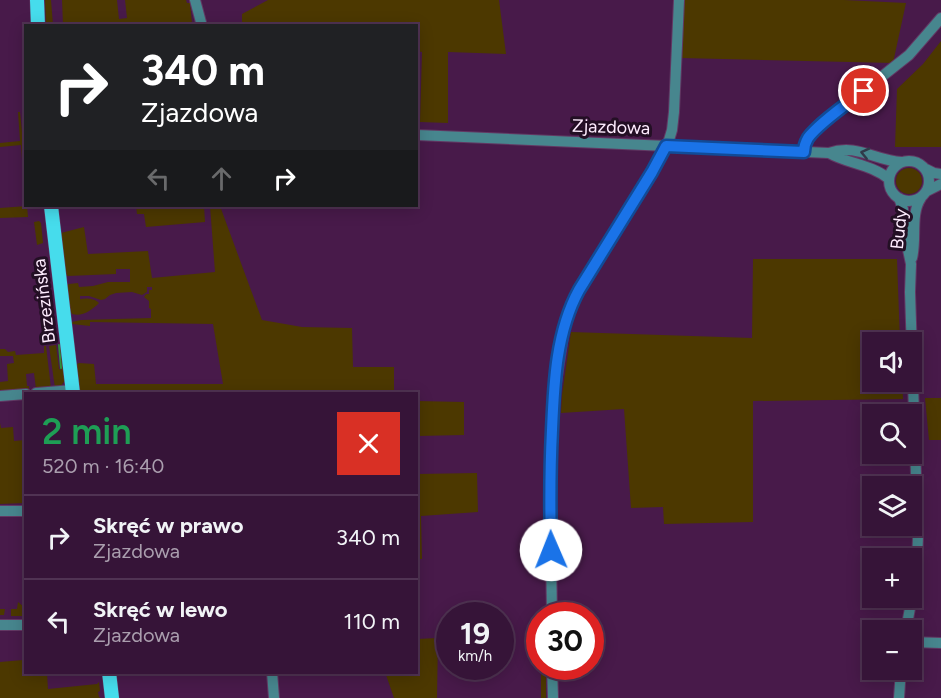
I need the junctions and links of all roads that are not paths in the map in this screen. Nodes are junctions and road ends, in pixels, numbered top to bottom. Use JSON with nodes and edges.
{"nodes":[{"id":1,"x":37,"y":0,"type":"edge"},
{"id":2,"x":195,"y":0,"type":"edge"},
{"id":3,"x":679,"y":0,"type":"edge"},
{"id":4,"x":941,"y":18,"type":"edge"},
{"id":5,"x":38,"y":24,"type":"edge"},
{"id":6,"x":201,"y":24,"type":"edge"},
{"id":7,"x":418,"y":135,"type":"edge"},
{"id":8,"x":666,"y":146,"type":"junction"},
{"id":9,"x":804,"y":152,"type":"junction"},
{"id":10,"x":828,"y":153,"type":"junction"},
{"id":11,"x":902,"y":162,"type":"junction"},
{"id":12,"x":926,"y":169,"type":"junction"},
{"id":13,"x":941,"y":174,"type":"edge"},
{"id":14,"x":889,"y":179,"type":"junction"},
{"id":15,"x":941,"y":184,"type":"edge"},
{"id":16,"x":924,"y":194,"type":"junction"},
{"id":17,"x":899,"y":198,"type":"junction"},
{"id":18,"x":51,"y":207,"type":"edge"},
{"id":19,"x":911,"y":264,"type":"junction"},
{"id":20,"x":73,"y":391,"type":"edge"},
{"id":21,"x":54,"y":392,"type":"edge"},
{"id":22,"x":24,"y":394,"type":"edge"},
{"id":23,"x":0,"y":396,"type":"edge"},
{"id":24,"x":0,"y":511,"type":"edge"},
{"id":25,"x":24,"y":511,"type":"edge"},
{"id":26,"x":917,"y":548,"type":"edge"},
{"id":27,"x":552,"y":602,"type":"edge"},
{"id":28,"x":0,"y":625,"type":"edge"},
{"id":29,"x":24,"y":625,"type":"edge"},
{"id":30,"x":922,"y":642,"type":"edge"},
{"id":31,"x":941,"y":643,"type":"edge"},
{"id":32,"x":109,"y":674,"type":"edge"},
{"id":33,"x":272,"y":674,"type":"edge"},
{"id":34,"x":552,"y":680,"type":"edge"},
{"id":35,"x":900,"y":680,"type":"edge"},
{"id":36,"x":112,"y":698,"type":"edge"},
{"id":37,"x":274,"y":698,"type":"edge"},
{"id":38,"x":552,"y":698,"type":"edge"},
{"id":39,"x":899,"y":698,"type":"edge"}],
"edges":[{"from":1,"to":5,"type":"main road"},
{"from":2,"to":6,"type":"street"},
{"from":3,"to":8,"type":"street"},
{"from":4,"to":9,"type":"street"},
{"from":7,"to":8,"type":"street","name":"Zjazdowa"},
{"from":8,"to":9,"type":"street","name":"Zjazdowa"},
{"from":8,"to":27,"type":"street"},
{"from":9,"to":10,"type":"street","name":"Zjazdowa"},
{"from":11,"to":10,"type":"street","name":"Zjazdowa","one_way":true},
{"from":10,"to":14,"type":"street","name":"Zjazdowa"},
{"from":11,"to":12,"type":"street"},
{"from":11,"to":14,"type":"street"},
{"from":12,"to":13,"type":"street"},
{"from":12,"to":16,"type":"street"},
{"from":14,"to":17,"type":"street"},
{"from":15,"to":16,"type":"street"},
{"from":16,"to":17,"type":"street"},
{"from":16,"to":19,"type":"street","name":"Budy"},
{"from":17,"to":19,"type":"street","name":"Budy"},
{"from":18,"to":20,"type":"main road","name":"Brzezińska"},
{"from":19,"to":26,"type":"street","name":"Budy"},
{"from":20,"to":21,"type":"street"},
{"from":22,"to":23,"type":"street"},
{"from":24,"to":25,"type":"street"},
{"from":28,"to":29,"type":"street"},
{"from":30,"to":31,"type":"street"},
{"from":32,"to":36,"type":"main road"},
{"from":33,"to":37,"type":"street"},
{"from":34,"to":38,"type":"street"},
{"from":35,"to":39,"type":"street"}]}
